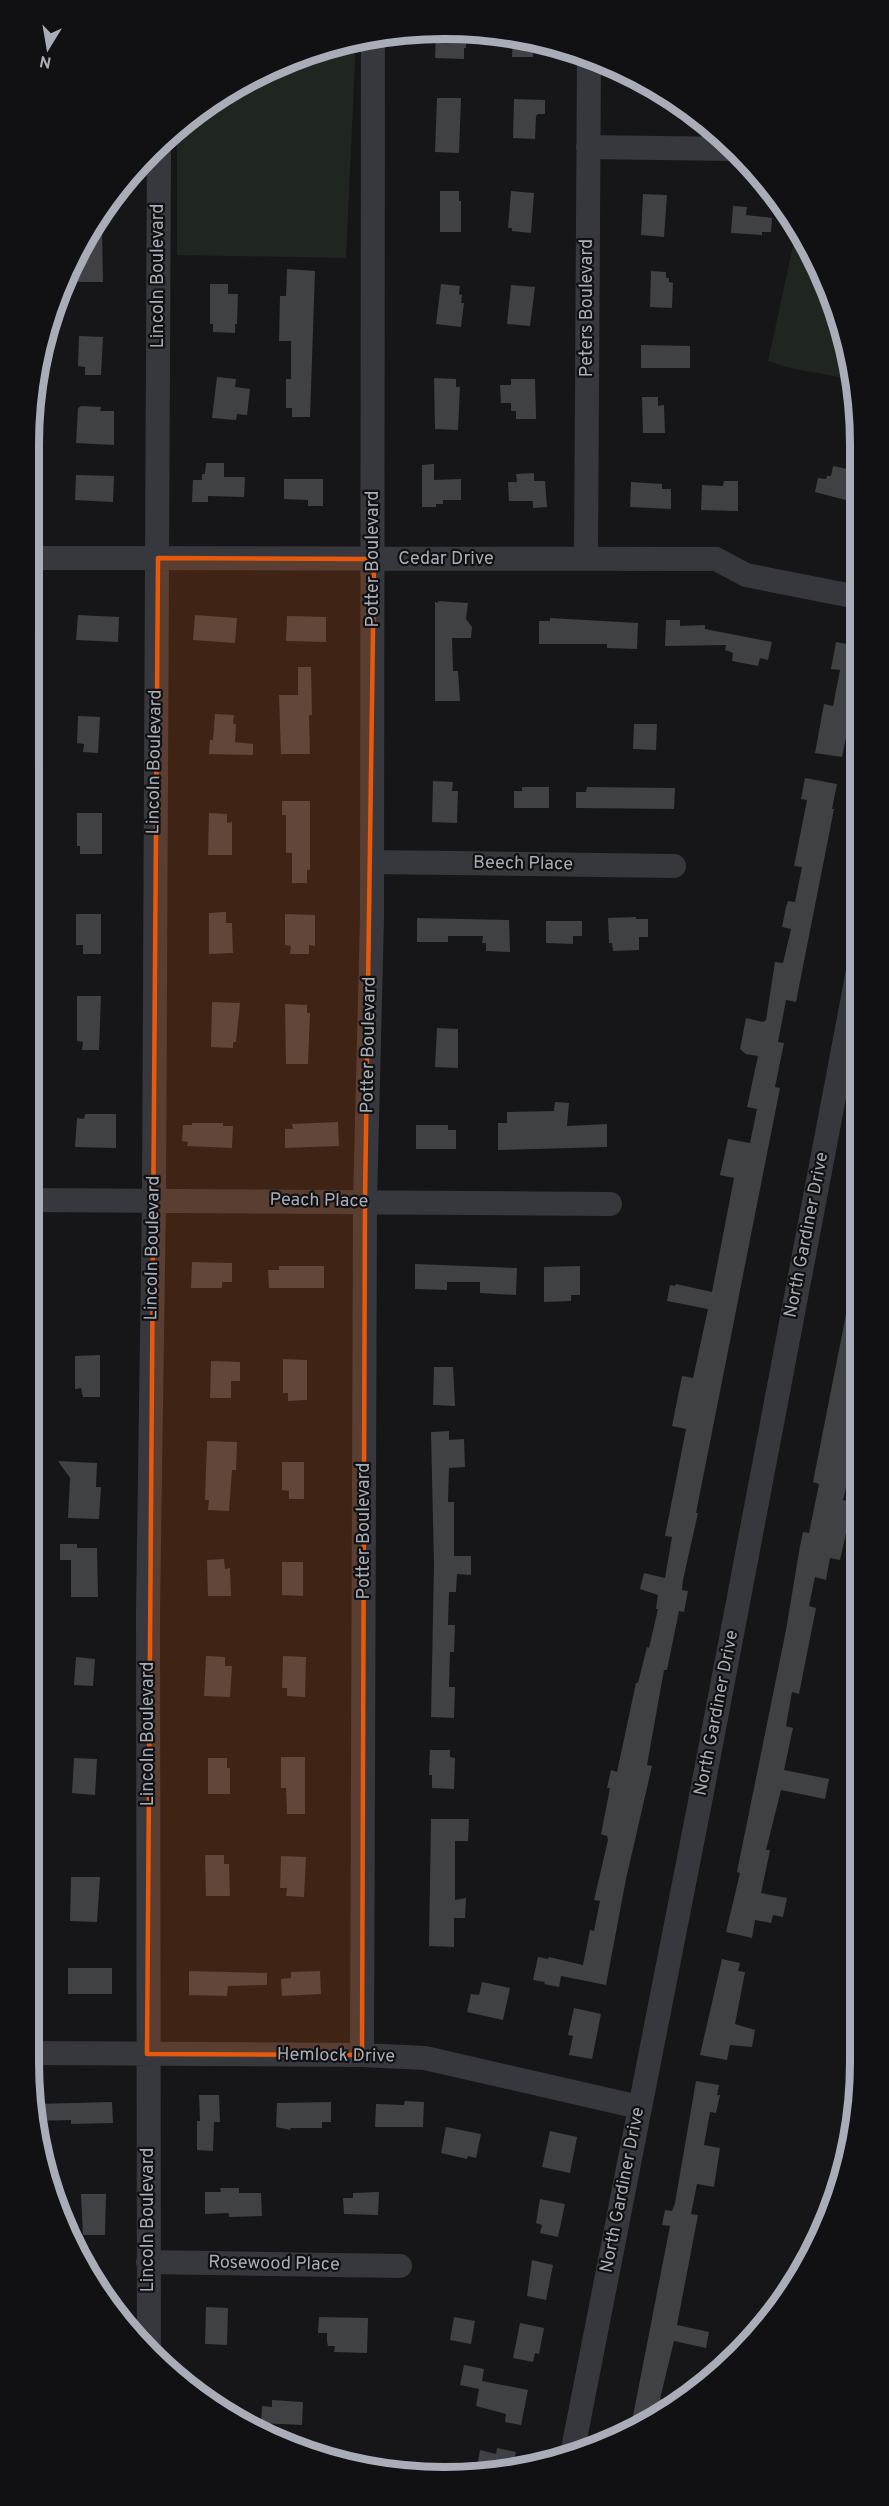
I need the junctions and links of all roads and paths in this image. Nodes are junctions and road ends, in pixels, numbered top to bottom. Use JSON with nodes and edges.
{"nodes":[{"id":1,"x":373,"y":46,"type":"edge"},
{"id":2,"x":589,"y":66,"type":"edge"},
{"id":3,"x":588,"y":147,"type":"junction"},
{"id":4,"x":721,"y":149,"type":"edge"},
{"id":5,"x":159,"y":157,"type":"edge"},
{"id":6,"x":39,"y":558,"type":"edge"},
{"id":7,"x":158,"y":558,"type":"junction"},
{"id":8,"x":586,"y":558,"type":"junction"},
{"id":9,"x":374,"y":559,"type":"junction"},
{"id":10,"x":850,"y":596,"type":"edge"},
{"id":11,"x":372,"y":861,"type":"junction"},
{"id":12,"x":674,"y":866,"type":"dead end"},
{"id":13,"x":850,"y":1012,"type":"edge"},
{"id":14,"x":154,"y":1199,"type":"junction"},
{"id":15,"x":39,"y":1200,"type":"edge"},
{"id":16,"x":365,"y":1202,"type":"junction"},
{"id":17,"x":610,"y":1204,"type":"dead end"},
{"id":18,"x":39,"y":2053,"type":"edge"},
{"id":19,"x":147,"y":2054,"type":"junction"},
{"id":20,"x":362,"y":2055,"type":"junction"},
{"id":21,"x":639,"y":2107,"type":"junction"},
{"id":22,"x":148,"y":2262,"type":"junction"},
{"id":23,"x":400,"y":2266,"type":"dead end"},
{"id":24,"x":148,"y":2337,"type":"edge"},
{"id":25,"x":574,"y":2445,"type":"edge"}],
"edges":[{"from":1,"to":9,"type":"street","name":"Potter Boulevard"},
{"from":2,"to":3,"type":"street","name":"Peters Boulevard"},
{"from":3,"to":4,"type":"street"},
{"from":3,"to":8,"type":"street","name":"Peters Boulevard"},
{"from":5,"to":7,"type":"street","name":"Lincoln Boulevard"},
{"from":6,"to":7,"type":"street","name":"Cedar Drive"},
{"from":7,"to":9,"type":"street","name":"Cedar Drive"},
{"from":7,"to":14,"type":"street","name":"Lincoln Boulevard"},
{"from":8,"to":9,"type":"street","name":"Cedar Drive"},
{"from":8,"to":10,"type":"street","name":"Cedar Drive"},
{"from":9,"to":11,"type":"street","name":"Potter Boulevard"},
{"from":11,"to":12,"type":"street","name":"Beech Place"},
{"from":11,"to":16,"type":"street","name":"Potter Boulevard"},
{"from":13,"to":21,"type":"street","name":"North Gardiner Drive"},
{"from":14,"to":15,"type":"street","name":"Peach Place"},
{"from":14,"to":16,"type":"street","name":"Peach Place"},
{"from":14,"to":19,"type":"street","name":"Lincoln Boulevard"},
{"from":16,"to":17,"type":"street","name":"Peach Place"},
{"from":16,"to":20,"type":"street","name":"Potter Boulevard"},
{"from":18,"to":19,"type":"street","name":"Hemlock Drive"},
{"from":19,"to":20,"type":"street","name":"Hemlock Drive"},
{"from":19,"to":22,"type":"street","name":"Lincoln Boulevard"},
{"from":20,"to":21,"type":"street","name":"Hemlock Drive"},
{"from":21,"to":25,"type":"street","name":"North Gardiner Drive"},
{"from":22,"to":23,"type":"street","name":"Rosewood Place"},
{"from":22,"to":24,"type":"street","name":"Lincoln Boulevard"}]}
